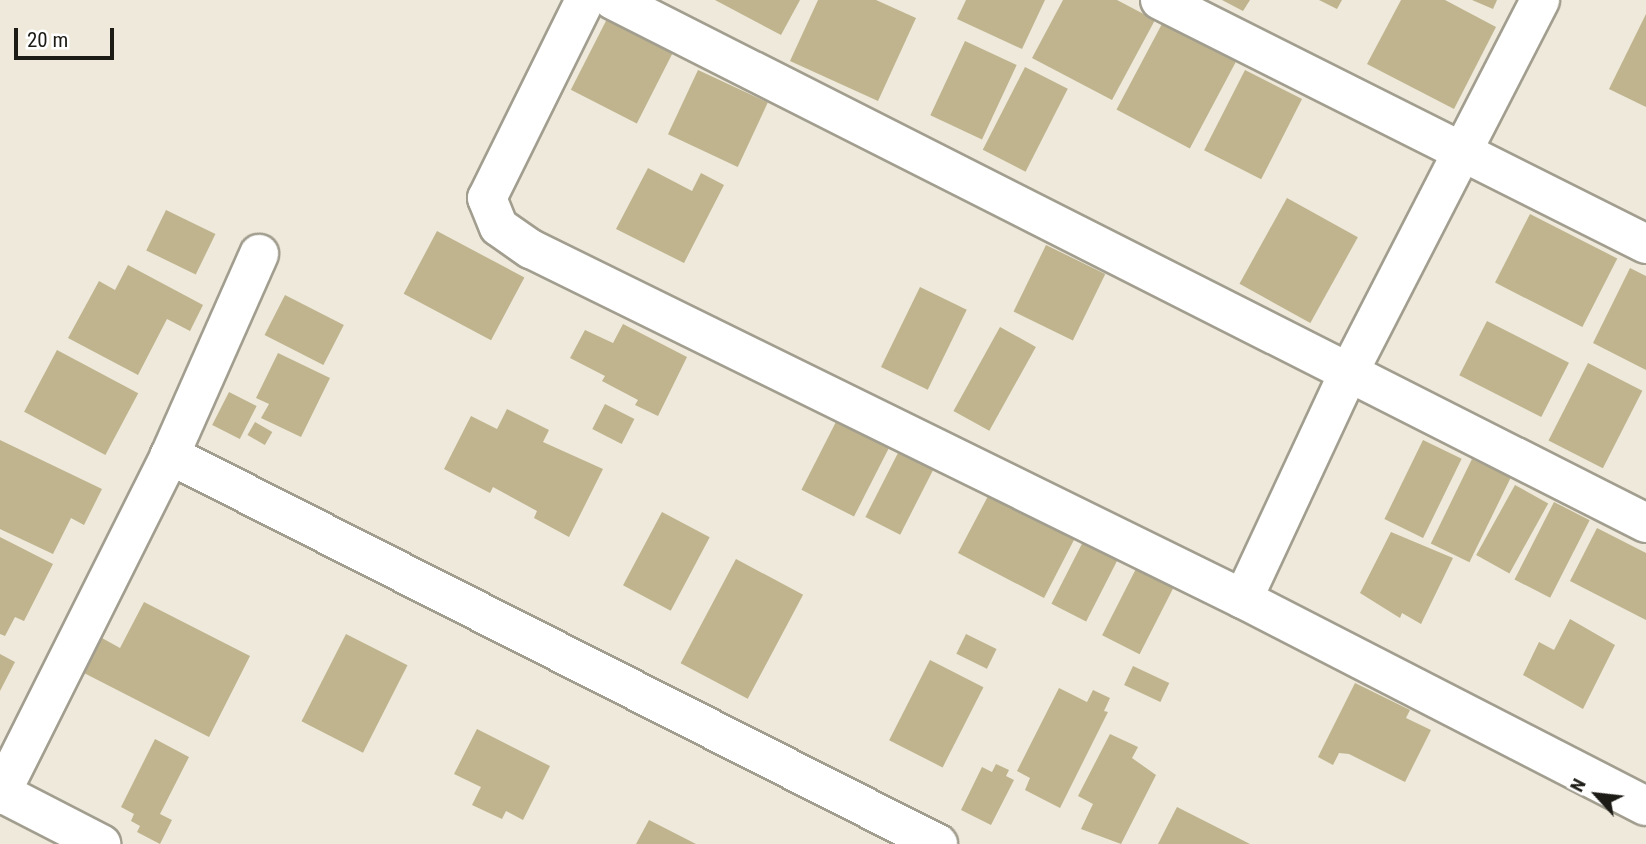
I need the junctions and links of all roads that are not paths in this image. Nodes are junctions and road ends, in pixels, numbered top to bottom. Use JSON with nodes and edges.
{"nodes":[{"id":1,"x":585,"y":0,"type":"edge"},
{"id":2,"x":613,"y":0,"type":"edge"},
{"id":3,"x":1160,"y":0,"type":"edge"},
{"id":4,"x":1540,"y":0,"type":"edge"},
{"id":5,"x":1461,"y":150,"type":"junction"},
{"id":6,"x":1646,"y":244,"type":"edge"},
{"id":7,"x":259,"y":254,"type":"dead end"},
{"id":8,"x":1350,"y":370,"type":"junction"},
{"id":9,"x":170,"y":455,"type":"junction"},
{"id":10,"x":1646,"y":523,"type":"edge"},
{"id":11,"x":1243,"y":599,"type":"junction"},
{"id":12,"x":0,"y":793,"type":"edge"},
{"id":13,"x":1646,"y":806,"type":"edge"},
{"id":14,"x":101,"y":844,"type":"edge"},
{"id":15,"x":939,"y":844,"type":"edge"}],
"edges":[{"from":1,"to":11,"type":"street"},
{"from":2,"to":8,"type":"street"},
{"from":3,"to":5,"type":"street"},
{"from":4,"to":5,"type":"street"},
{"from":5,"to":6,"type":"street"},
{"from":5,"to":8,"type":"street"},
{"from":7,"to":9,"type":"street"},
{"from":8,"to":10,"type":"street"},
{"from":8,"to":11,"type":"street"},
{"from":9,"to":12,"type":"street"},
{"from":9,"to":15,"type":"street"},
{"from":11,"to":13,"type":"street"},
{"from":12,"to":14,"type":"street"}]}
